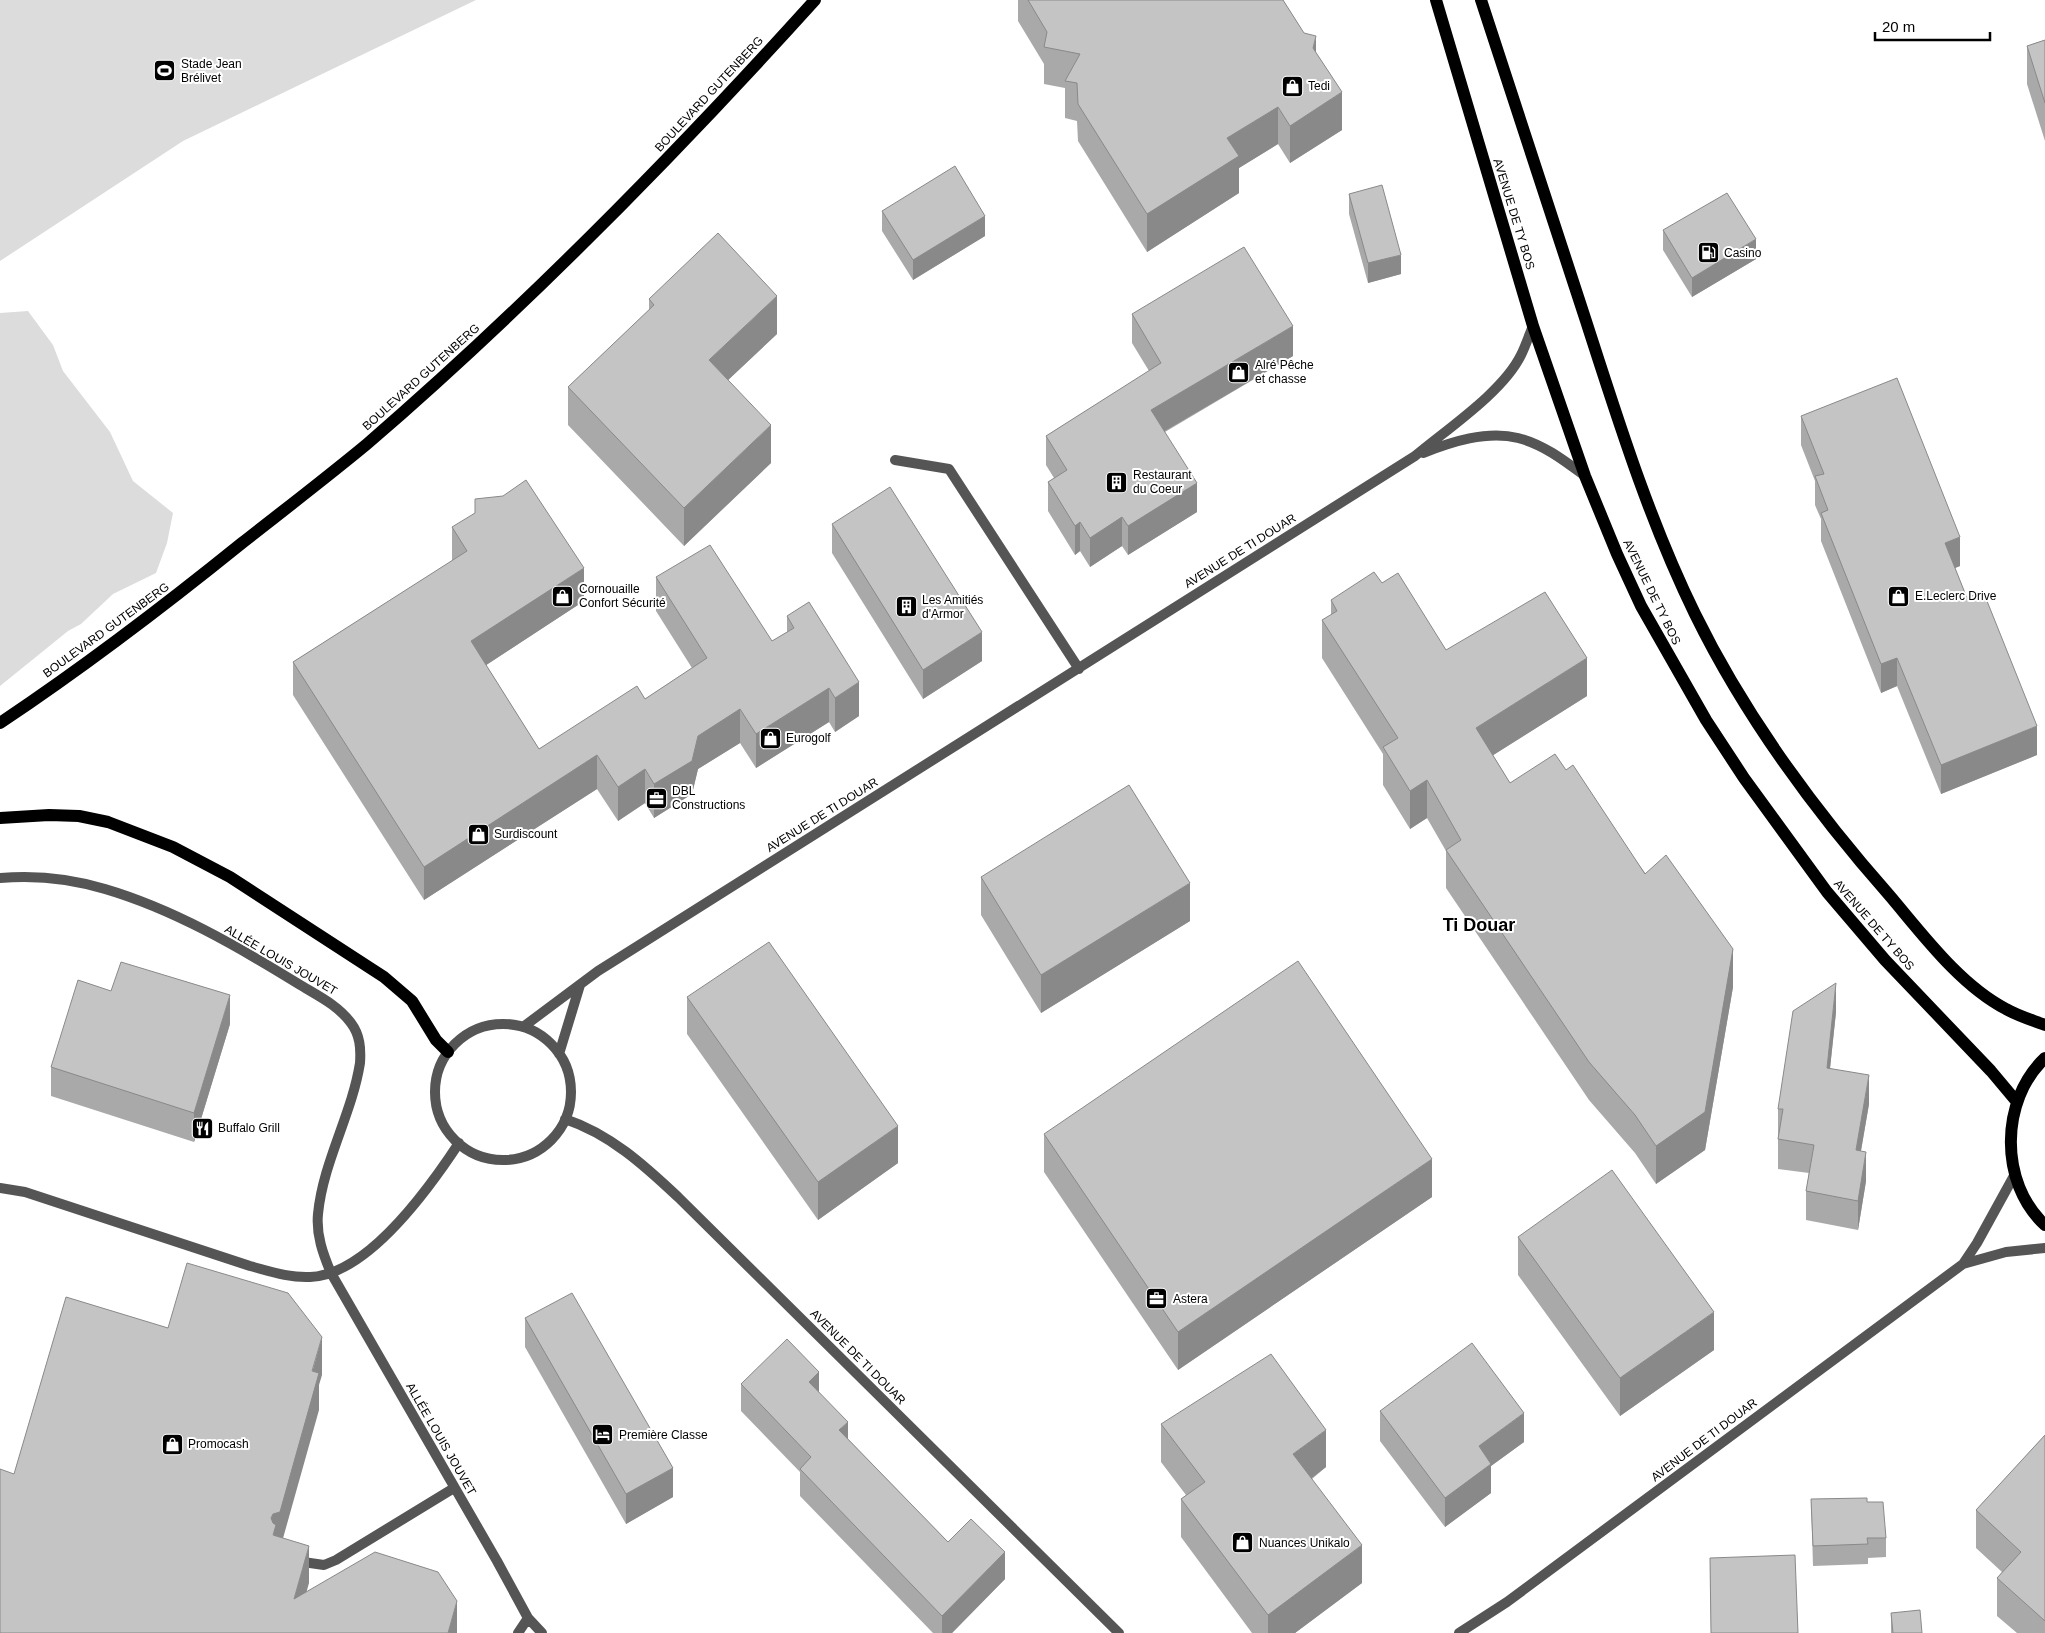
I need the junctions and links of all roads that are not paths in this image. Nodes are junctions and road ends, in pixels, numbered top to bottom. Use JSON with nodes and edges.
{"nodes":[{"id":1,"x":815,"y":0,"type":"edge"},
{"id":2,"x":1436,"y":0,"type":"edge"},
{"id":3,"x":1481,"y":0,"type":"edge"},
{"id":4,"x":1533,"y":326,"type":"junction"},
{"id":5,"x":1415,"y":456,"type":"junction"},
{"id":6,"x":896,"y":460,"type":"dead end"},
{"id":7,"x":1585,"y":476,"type":"junction"},
{"id":8,"x":1078,"y":668,"type":"junction"},
{"id":9,"x":0,"y":723,"type":"edge"},
{"id":10,"x":0,"y":818,"type":"edge"},
{"id":11,"x":0,"y":878,"type":"edge"},
{"id":12,"x":580,"y":985,"type":"junction"},
{"id":13,"x":2045,"y":1025,"type":"edge"},
{"id":14,"x":523,"y":1027,"type":"junction"},
{"id":15,"x":448,"y":1052,"type":"junction"},
{"id":16,"x":559,"y":1054,"type":"junction"},
{"id":17,"x":2045,"y":1058,"type":"edge"},
{"id":18,"x":2017,"y":1102,"type":"junction"},
{"id":19,"x":565,"y":1119,"type":"junction"},
{"id":20,"x":459,"y":1143,"type":"junction"},
{"id":21,"x":2015,"y":1174,"type":"junction"},
{"id":22,"x":0,"y":1188,"type":"edge"},
{"id":23,"x":2045,"y":1225,"type":"edge"},
{"id":24,"x":2045,"y":1248,"type":"edge"},
{"id":25,"x":1963,"y":1264,"type":"junction"},
{"id":26,"x":331,"y":1273,"type":"junction"},
{"id":27,"x":454,"y":1488,"type":"junction"},
{"id":28,"x":287,"y":1558,"type":"edge"},
{"id":29,"x":528,"y":1618,"type":"junction"},
{"id":30,"x":518,"y":1633,"type":"edge"},
{"id":31,"x":542,"y":1633,"type":"edge"},
{"id":32,"x":1119,"y":1633,"type":"edge"},
{"id":33,"x":1459,"y":1633,"type":"edge"}],
"edges":[{"from":1,"to":9,"type":"main road","name":"BOULEVARD GUTENBERG"},
{"from":2,"to":4,"type":"main road","name":"AVENUE DE TY BOS"},
{"from":3,"to":13,"type":"main road"},
{"from":4,"to":5,"type":"street","name":"AVENUE DE TI DOUAR"},
{"from":4,"to":7,"type":"main road","name":"AVENUE DE TY BOS"},
{"from":5,"to":7,"type":"street","name":"AVENUE DE TI DOUAR"},
{"from":5,"to":8,"type":"street","name":"AVENUE DE TI DOUAR"},
{"from":6,"to":8,"type":"street"},
{"from":7,"to":18,"type":"main road","name":"AVENUE DE TY BOS"},
{"from":8,"to":12,"type":"street","name":"AVENUE DE TI DOUAR"},
{"from":10,"to":15,"type":"main road"},
{"from":11,"to":26,"type":"street","name":"ALLÉE LOUIS JOUVET"},
{"from":12,"to":14,"type":"street","name":"AVENUE DE TI DOUAR"},
{"from":12,"to":16,"type":"street"},
{"from":14,"to":15,"type":"street"},
{"from":14,"to":16,"type":"street"},
{"from":15,"to":20,"type":"street"},
{"from":16,"to":19,"type":"street"},
{"from":17,"to":18,"type":"main road"},
{"from":18,"to":21,"type":"main road"},
{"from":19,"to":20,"type":"street"},
{"from":19,"to":32,"type":"street","name":"AVENUE DE TI DOUAR"},
{"from":20,"to":26,"type":"street"},
{"from":21,"to":23,"type":"main road"},
{"from":21,"to":25,"type":"street","name":"AVENUE DE TI DOUAR"},
{"from":22,"to":26,"type":"street"},
{"from":24,"to":25,"type":"street","name":"AVENUE DE TI DOUAR"},
{"from":25,"to":33,"type":"street","name":"AVENUE DE TI DOUAR"},
{"from":26,"to":27,"type":"street","name":"ALLÉE LOUIS JOUVET"},
{"from":27,"to":28,"type":"street"},
{"from":27,"to":29,"type":"street","name":"ALLÉE LOUIS JOUVET"},
{"from":29,"to":30,"type":"street"},
{"from":29,"to":31,"type":"street","name":"ALLÉE LOUIS JOUVET"}]}
